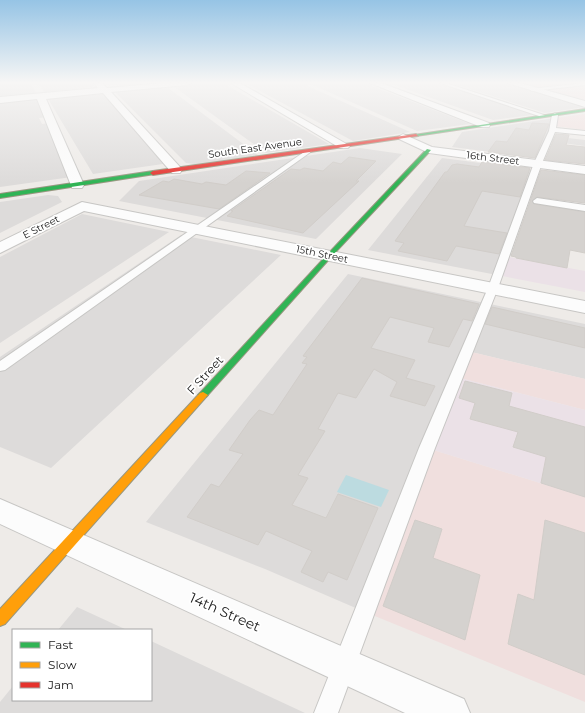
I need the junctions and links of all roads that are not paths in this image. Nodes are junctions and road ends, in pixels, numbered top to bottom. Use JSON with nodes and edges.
{"nodes":[{"id":1,"x":48,"y":116,"type":"edge"},
{"id":2,"x":128,"y":116,"type":"edge"},
{"id":3,"x":293,"y":116,"type":"edge"},
{"id":4,"x":462,"y":116,"type":"edge"},
{"id":5,"x":542,"y":116,"type":"edge"},
{"id":6,"x":556,"y":116,"type":"edge"},
{"id":7,"x":485,"y":125,"type":"junction"},
{"id":8,"x":552,"y":130,"type":"junction"},
{"id":9,"x":585,"y":133,"type":"edge"},
{"id":10,"x":403,"y":137,"type":"junction"},
{"id":11,"x":344,"y":146,"type":"junction"},
{"id":12,"x":429,"y":150,"type":"junction"},
{"id":13,"x":308,"y":151,"type":"junction"},
{"id":14,"x":538,"y":164,"type":"junction"},
{"id":15,"x":176,"y":170,"type":"junction"},
{"id":16,"x":585,"y":170,"type":"edge"},
{"id":17,"x":74,"y":185,"type":"junction"},
{"id":18,"x":0,"y":196,"type":"edge"},
{"id":19,"x":537,"y":201,"type":"dead end"},
{"id":20,"x":82,"y":206,"type":"junction"},
{"id":21,"x":585,"y":208,"type":"edge"},
{"id":22,"x":198,"y":228,"type":"junction"},
{"id":23,"x":0,"y":248,"type":"edge"},
{"id":24,"x":329,"y":256,"type":"junction"},
{"id":25,"x":493,"y":288,"type":"junction"},
{"id":26,"x":585,"y":307,"type":"edge"},
{"id":27,"x":0,"y":367,"type":"edge"},
{"id":28,"x":0,"y":511,"type":"edge"},
{"id":29,"x":69,"y":543,"type":"junction"},
{"id":30,"x":0,"y":619,"type":"edge"},
{"id":31,"x":345,"y":666,"type":"junction"},
{"id":32,"x":326,"y":713,"type":"edge"},
{"id":33,"x":450,"y":713,"type":"edge"}],
"edges":[{"from":1,"to":17,"type":"street"},
{"from":2,"to":15,"type":"street"},
{"from":3,"to":11,"type":"street"},
{"from":4,"to":7,"type":"street"},
{"from":5,"to":7,"type":"street","name":"South East Avenue"},
{"from":6,"to":8,"type":"lane"},
{"from":7,"to":10,"type":"street","name":"South East Avenue"},
{"from":8,"to":9,"type":"lane"},
{"from":8,"to":14,"type":"lane"},
{"from":10,"to":11,"type":"street","name":"South East Avenue"},
{"from":10,"to":12,"type":"street","name":"16th Street"},
{"from":11,"to":13,"type":"street","name":"South East Avenue"},
{"from":12,"to":14,"type":"street","name":"16th Street"},
{"from":12,"to":24,"type":"street","name":"F Street"},
{"from":13,"to":15,"type":"street","name":"South East Avenue"},
{"from":13,"to":22,"type":"lane"},
{"from":14,"to":16,"type":"street","name":"16th Street"},
{"from":14,"to":25,"type":"lane"},
{"from":15,"to":17,"type":"street","name":"South East Avenue"},
{"from":17,"to":18,"type":"street","name":"South East Avenue"},
{"from":17,"to":20,"type":"street"},
{"from":19,"to":21,"type":"lane"},
{"from":20,"to":22,"type":"street","name":"15th Street"},
{"from":20,"to":23,"type":"street","name":"E Street"},
{"from":22,"to":24,"type":"street","name":"15th Street"},
{"from":22,"to":27,"type":"lane"},
{"from":24,"to":25,"type":"street","name":"15th Street"},
{"from":24,"to":29,"type":"street","name":"F Street"},
{"from":25,"to":26,"type":"street","name":"15th Street"},
{"from":25,"to":31,"type":"lane"},
{"from":28,"to":29,"type":"street","name":"14th Street"},
{"from":29,"to":30,"type":"street","name":"F Street"},
{"from":29,"to":31,"type":"street","name":"14th Street"},
{"from":31,"to":32,"type":"lane"},
{"from":31,"to":33,"type":"street","name":"14th Street"}]}
